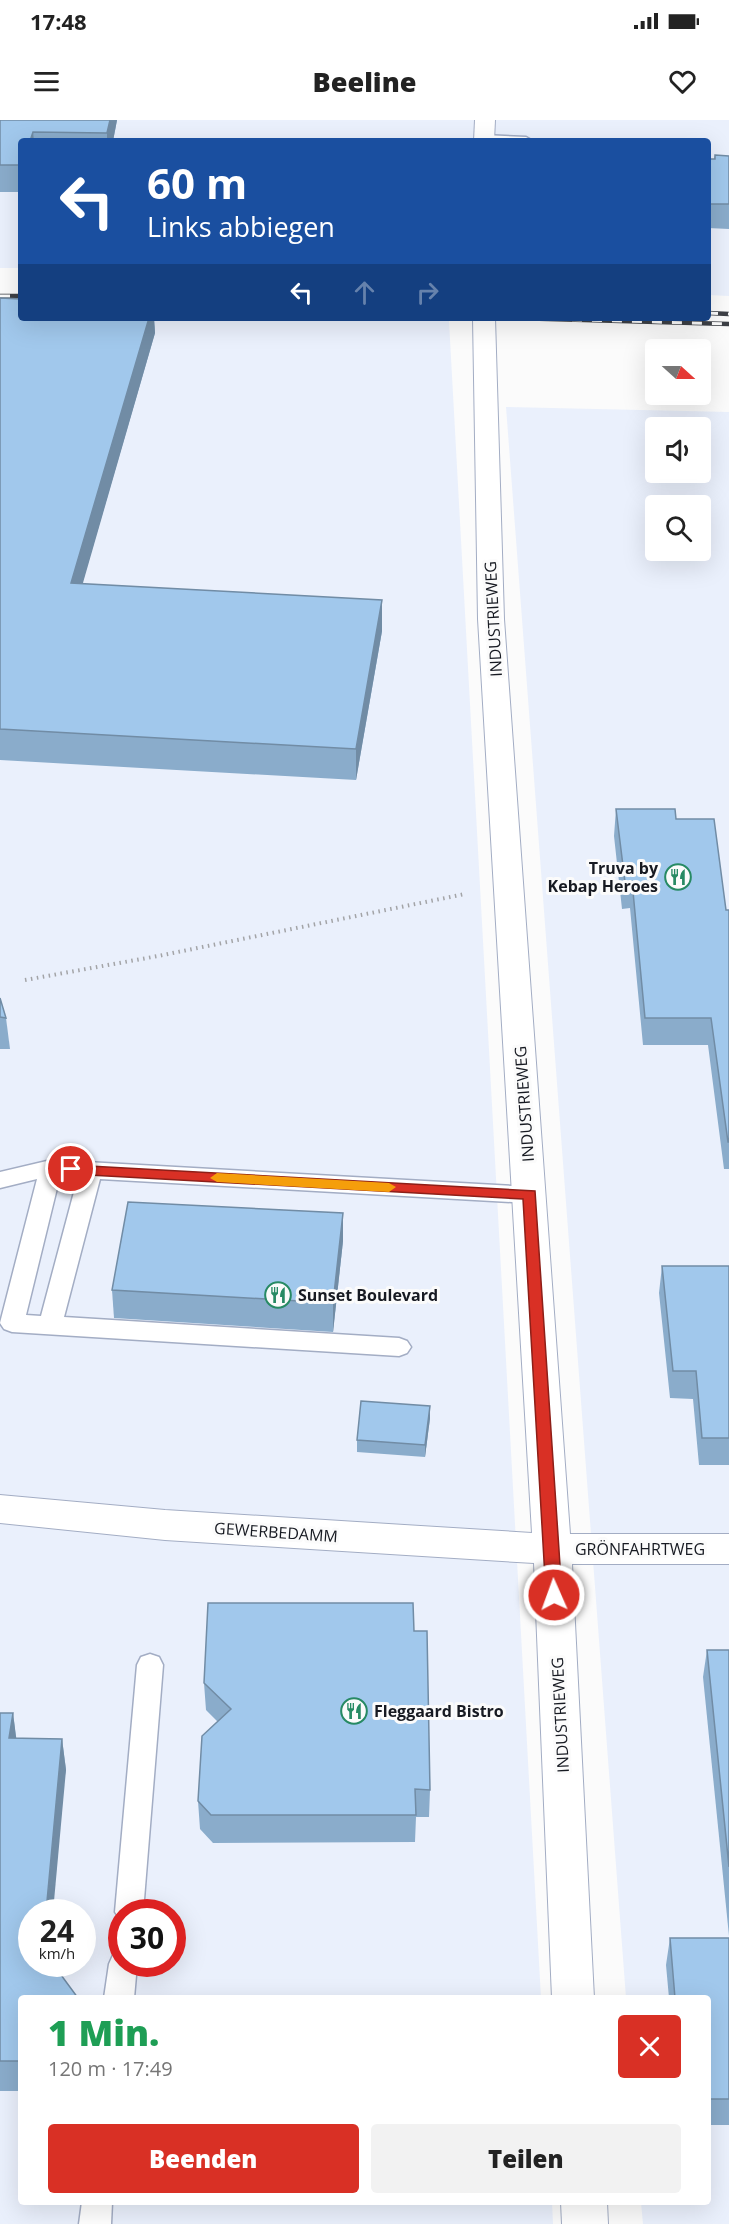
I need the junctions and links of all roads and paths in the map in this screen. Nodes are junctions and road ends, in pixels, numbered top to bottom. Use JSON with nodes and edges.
{"nodes":[{"id":1,"x":484,"y":133,"type":"edge"},
{"id":2,"x":510,"y":138,"type":"edge"},
{"id":3,"x":484,"y":321,"type":"edge"},
{"id":4,"x":510,"y":885,"type":"junction"},
{"id":5,"x":25,"y":981,"type":"dead end"},
{"id":6,"x":51,"y":1168,"type":"junction"},
{"id":7,"x":91,"y":1170,"type":"junction"},
{"id":8,"x":0,"y":1180,"type":"edge"},
{"id":9,"x":530,"y":1195,"type":"junction"},
{"id":10,"x":50,"y":1325,"type":"junction"},
{"id":11,"x":399,"y":1347,"type":"dead end"},
{"id":12,"x":0,"y":1509,"type":"edge"},
{"id":13,"x":552,"y":1549,"type":"junction"},
{"id":14,"x":729,"y":1549,"type":"edge"},
{"id":15,"x":150,"y":1665,"type":"dead end"},
{"id":16,"x":130,"y":1899,"type":"edge"},
{"id":17,"x":121,"y":1977,"type":"edge"},
{"id":18,"x":119,"y":1995,"type":"edge"},
{"id":19,"x":573,"y":1995,"type":"edge"},
{"id":20,"x":97,"y":2205,"type":"edge"},
{"id":21,"x":584,"y":2205,"type":"edge"},
{"id":22,"x":95,"y":2224,"type":"edge"},
{"id":23,"x":585,"y":2224,"type":"edge"}],
"edges":[{"from":1,"to":2,"type":"lane"},
{"from":3,"to":4,"type":"street","name":"INDUSTRIEWEG"},
{"from":4,"to":5,"type":"path"},
{"from":4,"to":9,"type":"street","name":"INDUSTRIEWEG"},
{"from":6,"to":7,"type":"lane"},
{"from":6,"to":8,"type":"lane"},
{"from":6,"to":10,"type":"lane"},
{"from":7,"to":9,"type":"lane"},
{"from":7,"to":10,"type":"lane"},
{"from":9,"to":13,"type":"street","name":"INDUSTRIEWEG"},
{"from":10,"to":11,"type":"lane"},
{"from":12,"to":13,"type":"street","name":"GEWERBEDAMM"},
{"from":13,"to":14,"type":"street","name":"GRÖNFAHRTWEG"},
{"from":13,"to":19,"type":"street","name":"INDUSTRIEWEG"},
{"from":15,"to":16,"type":"lane"},
{"from":17,"to":18,"type":"lane"},
{"from":20,"to":22,"type":"lane"},
{"from":21,"to":23,"type":"street"}]}
